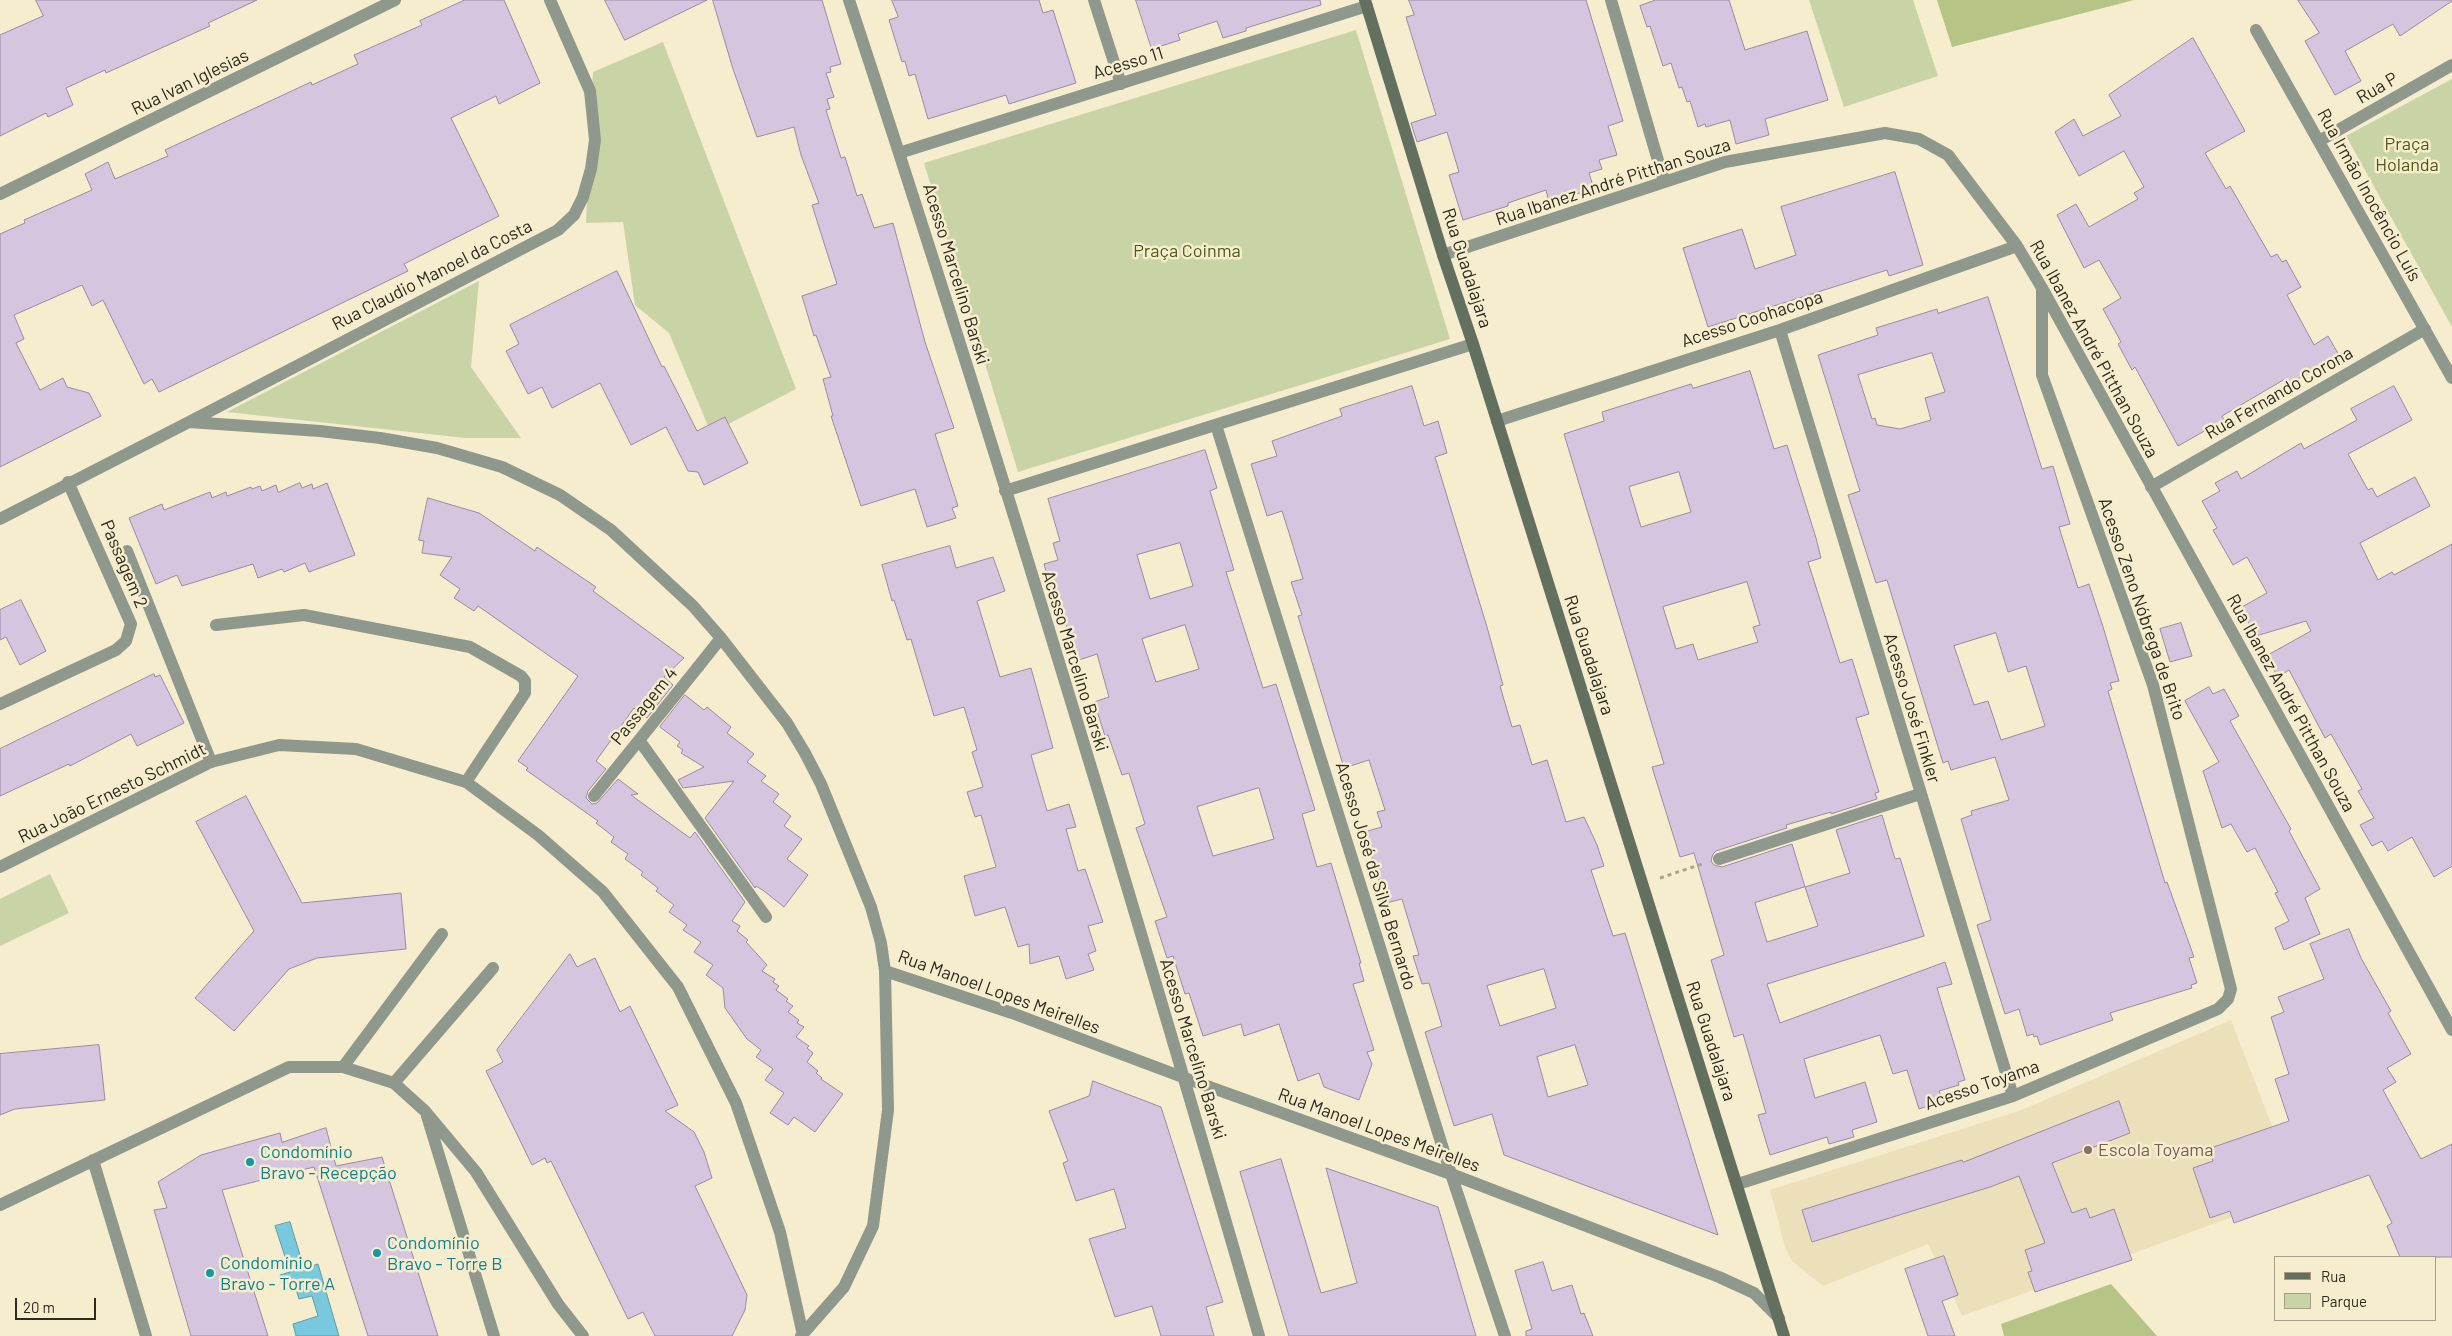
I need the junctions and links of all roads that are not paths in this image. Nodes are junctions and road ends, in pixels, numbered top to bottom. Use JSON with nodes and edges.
{"nodes":[{"id":1,"x":395,"y":0,"type":"edge"},
{"id":2,"x":550,"y":0,"type":"edge"},
{"id":3,"x":849,"y":0,"type":"edge"},
{"id":4,"x":1094,"y":0,"type":"edge"},
{"id":5,"x":1611,"y":0,"type":"edge"},
{"id":6,"x":1366,"y":3,"type":"edge"},
{"id":7,"x":2256,"y":30,"type":"dead end"},
{"id":8,"x":2452,"y":65,"type":"edge"},
{"id":9,"x":1121,"y":84,"type":"junction"},
{"id":10,"x":2319,"y":141,"type":"junction"},
{"id":11,"x":899,"y":153,"type":"junction"},
{"id":12,"x":1664,"y":182,"type":"junction"},
{"id":13,"x":0,"y":194,"type":"edge"},
{"id":14,"x":2017,"y":246,"type":"junction"},
{"id":15,"x":1443,"y":255,"type":"junction"},
{"id":16,"x":2042,"y":288,"type":"junction"},
{"id":17,"x":2424,"y":329,"type":"junction"},
{"id":18,"x":1780,"y":330,"type":"junction"},
{"id":19,"x":1473,"y":344,"type":"junction"},
{"id":20,"x":2452,"y":378,"type":"edge"},
{"id":21,"x":1498,"y":421,"type":"junction"},
{"id":22,"x":189,"y":422,"type":"junction"},
{"id":23,"x":1216,"y":425,"type":"junction"},
{"id":24,"x":68,"y":482,"type":"junction"},
{"id":25,"x":2151,"y":487,"type":"junction"},
{"id":26,"x":1005,"y":491,"type":"junction"},
{"id":27,"x":0,"y":518,"type":"edge"},
{"id":28,"x":127,"y":551,"type":"dead end"},
{"id":29,"x":216,"y":625,"type":"dead end"},
{"id":30,"x":721,"y":638,"type":"junction"},
{"id":31,"x":0,"y":704,"type":"edge"},
{"id":32,"x":639,"y":740,"type":"junction"},
{"id":33,"x":211,"y":762,"type":"junction"},
{"id":34,"x":466,"y":782,"type":"junction"},
{"id":35,"x":1920,"y":794,"type":"junction"},
{"id":36,"x":594,"y":796,"type":"dead end"},
{"id":37,"x":1719,"y":859,"type":"road end"},
{"id":38,"x":0,"y":867,"type":"edge"},
{"id":39,"x":766,"y":917,"type":"dead end"},
{"id":40,"x":442,"y":934,"type":"dead end"},
{"id":41,"x":493,"y":968,"type":"dead end"},
{"id":42,"x":885,"y":971,"type":"junction"},
{"id":43,"x":2228,"y":999,"type":"joint"},
{"id":44,"x":2452,"y":1030,"type":"edge"},
{"id":45,"x":343,"y":1067,"type":"junction"},
{"id":46,"x":1184,"y":1078,"type":"junction"},
{"id":47,"x":394,"y":1083,"type":"junction"},
{"id":48,"x":2013,"y":1096,"type":"junction"},
{"id":49,"x":425,"y":1111,"type":"junction"},
{"id":50,"x":93,"y":1160,"type":"junction"},
{"id":51,"x":1451,"y":1174,"type":"junction"},
{"id":52,"x":1738,"y":1184,"type":"junction"},
{"id":53,"x":0,"y":1205,"type":"edge"},
{"id":54,"x":1781,"y":1320,"type":"junction"},
{"id":55,"x":146,"y":1336,"type":"edge"},
{"id":56,"x":494,"y":1336,"type":"edge"},
{"id":57,"x":582,"y":1336,"type":"edge"},
{"id":58,"x":802,"y":1336,"type":"edge"},
{"id":59,"x":1259,"y":1336,"type":"edge"},
{"id":60,"x":1505,"y":1336,"type":"edge"},
{"id":61,"x":1784,"y":1336,"type":"edge"}],
"edges":[{"from":1,"to":13,"type":"street","name":"Rua Ivan Iglesias"},
{"from":2,"to":22,"type":"street","name":"Rua Claudio Manoel da Costa"},
{"from":3,"to":11,"type":"street","name":"Acesso Marcelino Barski"},
{"from":4,"to":9,"type":"street"},
{"from":5,"to":12,"type":"street"},
{"from":6,"to":9,"type":"street","name":"Acesso 11"},
{"from":6,"to":15,"type":"main road","name":"Rua Guadalajara"},
{"from":7,"to":10,"type":"street","name":"Rua Irmão Inocêncio Luís"},
{"from":8,"to":10,"type":"street","name":"Rua P"},
{"from":9,"to":11,"type":"street","name":"Acesso 11"},
{"from":10,"to":17,"type":"street","name":"Rua Irmão Inocêncio Luís"},
{"from":11,"to":26,"type":"street","name":"Acesso Marcelino Barski"},
{"from":12,"to":14,"type":"street","name":"Rua Ibanez André Pitthan Souza"},
{"from":12,"to":15,"type":"street","name":"Rua Ibanez André Pitthan Souza"},
{"from":14,"to":16,"type":"street","name":"Rua Ibanez André Pitthan Souza"},
{"from":14,"to":18,"type":"street","name":"Acesso Coohacopa"},
{"from":15,"to":19,"type":"main road","name":"Rua Guadalajara"},
{"from":16,"to":25,"type":"street","name":"Rua Ibanez André Pitthan Souza"},
{"from":16,"to":43,"type":"street","name":"Acesso Zeno Nóbrega de Brito"},
{"from":17,"to":20,"type":"street","name":"Rua Irmão Inocêncio Luís"},
{"from":17,"to":25,"type":"street","name":"Rua Fernando Corona"},
{"from":18,"to":21,"type":"street","name":"Acesso Coohacopa"},
{"from":18,"to":35,"type":"street","name":"Acesso José Finkler"},
{"from":19,"to":21,"type":"main road","name":"Rua Guadalajara"},
{"from":19,"to":23,"type":"street"},
{"from":21,"to":52,"type":"main road","name":"Rua Guadalajara"},
{"from":22,"to":24,"type":"street"},
{"from":22,"to":30,"type":"street","name":"Rua Manoel Lopes Meirelles"},
{"from":23,"to":26,"type":"street"},
{"from":23,"to":51,"type":"street","name":"Acesso José da Silva Bernardo"},
{"from":24,"to":27,"type":"street"},
{"from":24,"to":31,"type":"street","name":"Passagem 2"},
{"from":25,"to":44,"type":"street","name":"Rua Ibanez André Pitthan Souza"},
{"from":26,"to":46,"type":"street","name":"Acesso Marcelino Barski"},
{"from":28,"to":33,"type":"street"},
{"from":29,"to":34,"type":"street"},
{"from":30,"to":32,"type":"street","name":"Passagem 4"},
{"from":30,"to":42,"type":"street","name":"Rua Manoel Lopes Meirelles"},
{"from":32,"to":36,"type":"street","name":"Passagem 4"},
{"from":32,"to":39,"type":"street"},
{"from":33,"to":34,"type":"street","name":"Rua João Ernesto Schmidt"},
{"from":33,"to":38,"type":"street","name":"Rua João Ernesto Schmidt"},
{"from":34,"to":58,"type":"street","name":"Rua João Ernesto Schmidt"},
{"from":35,"to":37,"type":"street"},
{"from":35,"to":48,"type":"street","name":"Acesso José Finkler"},
{"from":40,"to":45,"type":"street"},
{"from":41,"to":47,"type":"street"},
{"from":42,"to":46,"type":"street","name":"Rua Manoel Lopes Meirelles"},
{"from":42,"to":58,"type":"street"},
{"from":43,"to":48,"type":"street","name":"Acesso Toyama"},
{"from":45,"to":47,"type":"street"},
{"from":45,"to":50,"type":"street"},
{"from":46,"to":51,"type":"street","name":"Rua Manoel Lopes Meirelles"},
{"from":46,"to":59,"type":"street","name":"Acesso Marcelino Barski"},
{"from":47,"to":49,"type":"street"},
{"from":48,"to":52,"type":"street","name":"Acesso Toyama"},
{"from":49,"to":56,"type":"street"},
{"from":49,"to":57,"type":"street"},
{"from":50,"to":53,"type":"street"},
{"from":50,"to":55,"type":"street"},
{"from":51,"to":54,"type":"street","name":"Rua Manoel Lopes Meirelles"},
{"from":51,"to":60,"type":"street","name":"Acesso José da Silva Bernardo"},
{"from":52,"to":54,"type":"main road","name":"Rua Guadalajara"},
{"from":54,"to":61,"type":"main road","name":"Rua Guadalajara"}]}
